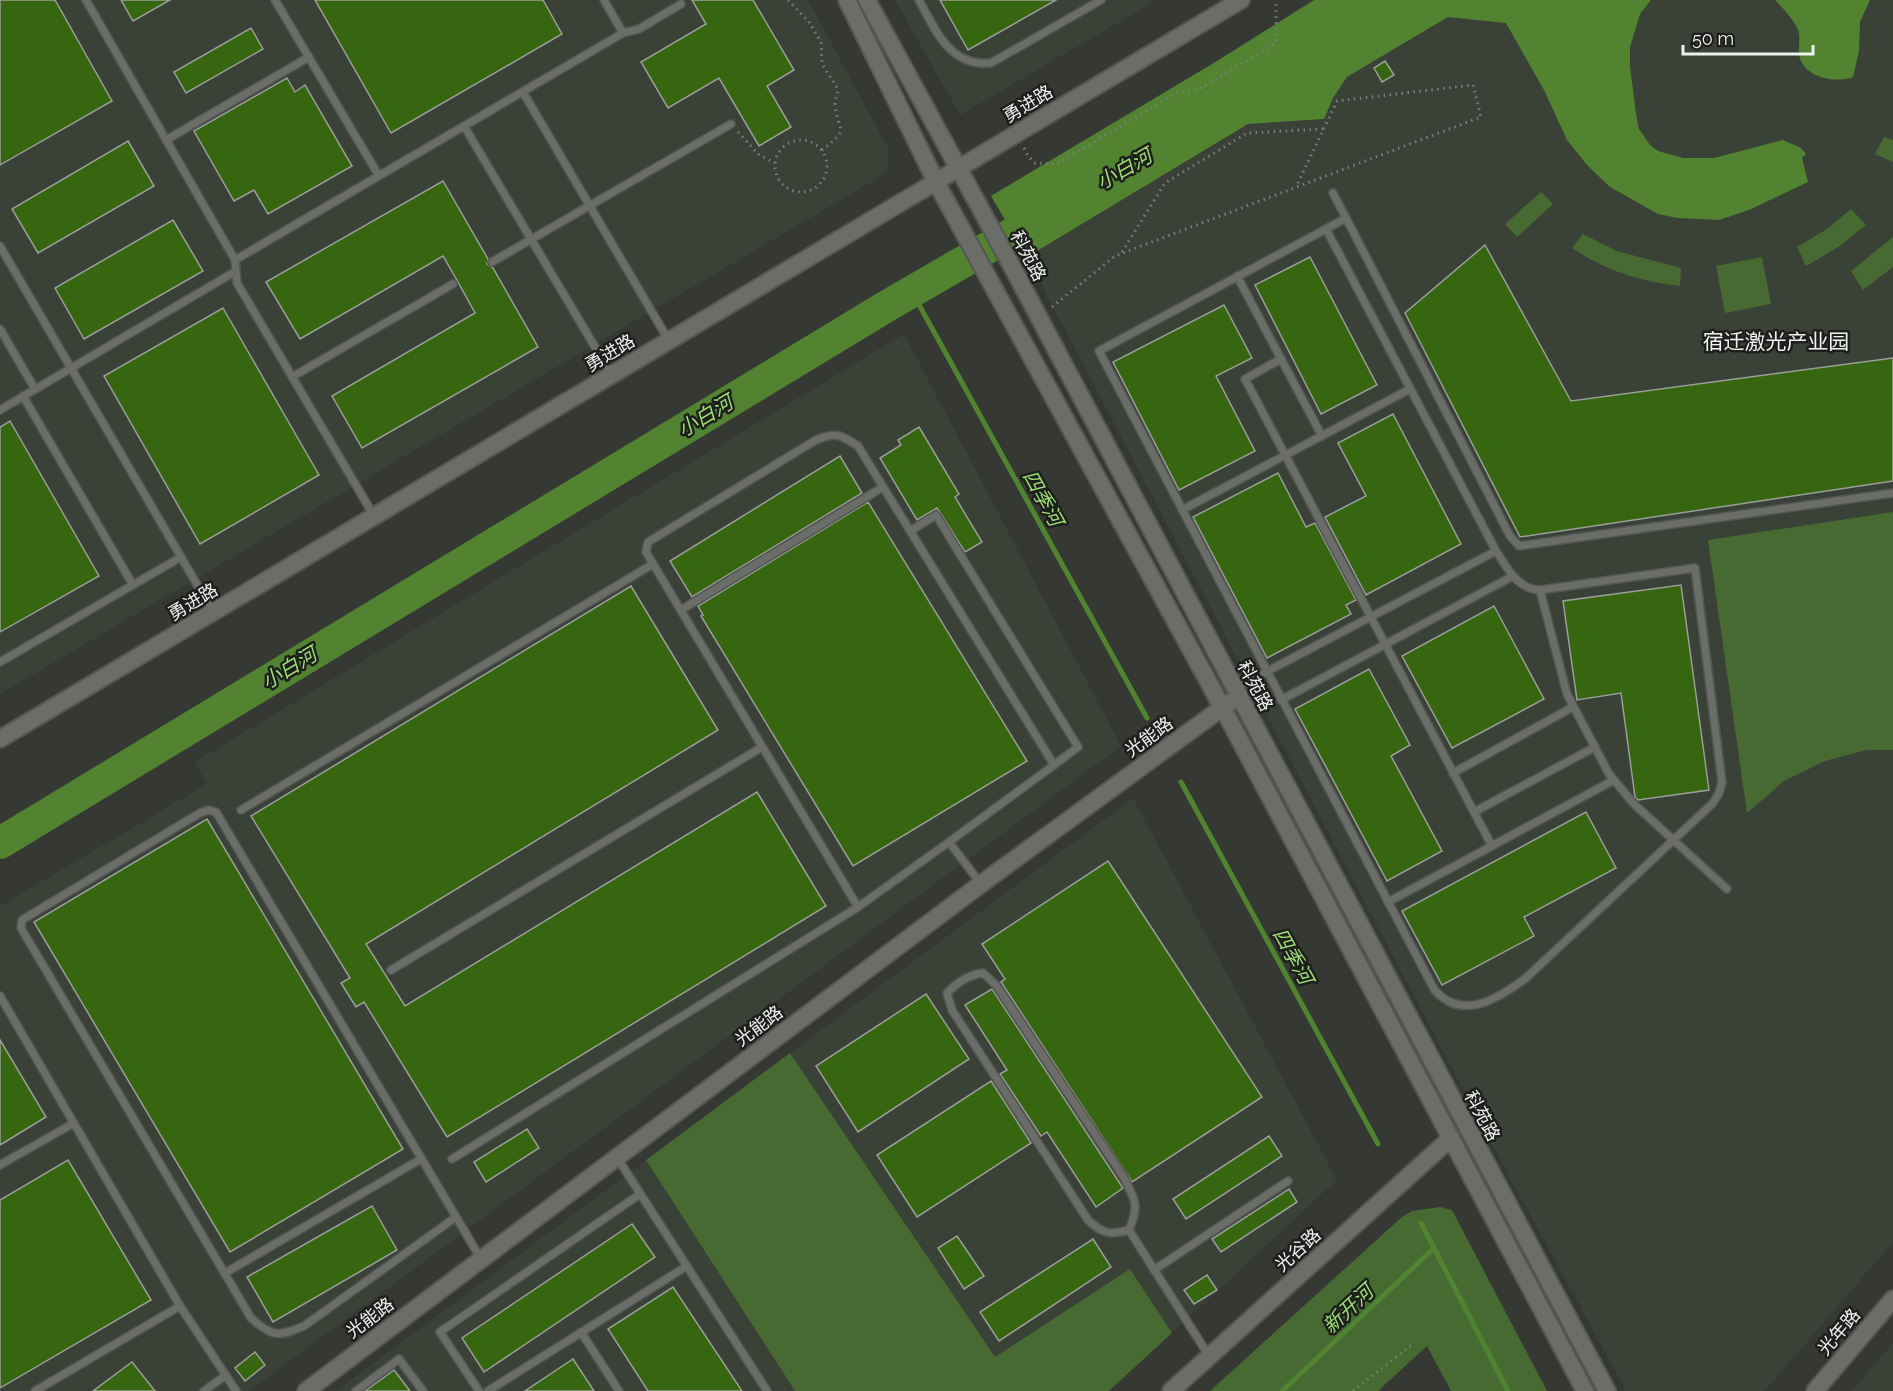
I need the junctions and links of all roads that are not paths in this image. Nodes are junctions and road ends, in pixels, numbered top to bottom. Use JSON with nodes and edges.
{"nodes":[{"id":1,"x":86,"y":0,"type":"edge"},
{"id":2,"x":275,"y":0,"type":"edge"},
{"id":3,"x":604,"y":0,"type":"edge"},
{"id":4,"x":847,"y":0,"type":"edge"},
{"id":5,"x":867,"y":0,"type":"edge"},
{"id":6,"x":919,"y":0,"type":"edge"},
{"id":7,"x":1101,"y":0,"type":"edge"},
{"id":8,"x":1241,"y":0,"type":"edge"},
{"id":9,"x":681,"y":4,"type":"dead end"},
{"id":10,"x":623,"y":33,"type":"junction"},
{"id":11,"x":309,"y":57,"type":"junction"},
{"id":12,"x":523,"y":92,"type":"junction"},
{"id":13,"x":731,"y":124,"type":"road end"},
{"id":14,"x":464,"y":126,"type":"junction"},
{"id":15,"x":166,"y":140,"type":"junction"},
{"id":16,"x":959,"y":168,"type":"junction"},
{"id":17,"x":379,"y":176,"type":"junction"},
{"id":18,"x":936,"y":182,"type":"junction"},
{"id":19,"x":1333,"y":193,"type":"dead end"},
{"id":20,"x":590,"y":205,"type":"junction"},
{"id":21,"x":1346,"y":218,"type":"junction"},
{"id":22,"x":1326,"y":229,"type":"junction"},
{"id":23,"x":531,"y":239,"type":"junction"},
{"id":24,"x":0,"y":246,"type":"edge"},
{"id":25,"x":235,"y":260,"type":"junction"},
{"id":26,"x":492,"y":262,"type":"dead end"},
{"id":27,"x":236,"y":271,"type":"junction"},
{"id":28,"x":1238,"y":276,"type":"junction"},
{"id":29,"x":453,"y":284,"type":"dead end"},
{"id":30,"x":0,"y":329,"type":"edge"},
{"id":31,"x":669,"y":341,"type":"junction"},
{"id":32,"x":1281,"y":360,"type":"junction"},
{"id":33,"x":71,"y":368,"type":"junction"},
{"id":34,"x":612,"y":375,"type":"junction"},
{"id":35,"x":292,"y":377,"type":"junction"},
{"id":36,"x":35,"y":389,"type":"junction"},
{"id":37,"x":1410,"y":389,"type":"junction"},
{"id":38,"x":23,"y":396,"type":"junction"},
{"id":39,"x":0,"y":410,"type":"edge"},
{"id":40,"x":1322,"y":436,"type":"junction"},
{"id":41,"x":1285,"y":455,"type":"junction"},
{"id":42,"x":883,"y":487,"type":"junction"},
{"id":43,"x":1893,"y":493,"type":"edge"},
{"id":44,"x":1182,"y":510,"type":"junction"},
{"id":45,"x":374,"y":516,"type":"junction"},
{"id":46,"x":910,"y":531,"type":"junction"},
{"id":47,"x":1496,"y":551,"type":"junction"},
{"id":48,"x":181,"y":557,"type":"junction"},
{"id":49,"x":653,"y":564,"type":"junction"},
{"id":50,"x":1513,"y":576,"type":"junction"},
{"id":51,"x":133,"y":585,"type":"junction"},
{"id":52,"x":1540,"y":590,"type":"junction"},
{"id":53,"x":681,"y":610,"type":"junction"},
{"id":54,"x":213,"y":612,"type":"junction"},
{"id":55,"x":1371,"y":617,"type":"junction"},
{"id":56,"x":1385,"y":644,"type":"junction"},
{"id":57,"x":0,"y":662,"type":"edge"},
{"id":58,"x":1266,"y":672,"type":"junction"},
{"id":59,"x":1236,"y":693,"type":"junction"},
{"id":60,"x":1281,"y":700,"type":"junction"},
{"id":61,"x":1222,"y":707,"type":"junction"},
{"id":62,"x":1573,"y":707,"type":"junction"},
{"id":63,"x":0,"y":739,"type":"edge"},
{"id":64,"x":762,"y":747,"type":"junction"},
{"id":65,"x":1595,"y":747,"type":"junction"},
{"id":66,"x":1054,"y":765,"type":"junction"},
{"id":67,"x":1453,"y":772,"type":"junction"},
{"id":68,"x":1614,"y":780,"type":"junction"},
{"id":69,"x":241,"y":810,"type":"dead end"},
{"id":70,"x":1474,"y":812,"type":"junction"},
{"id":71,"x":1673,"y":840,"type":"junction"},
{"id":72,"x":949,"y":842,"type":"junction"},
{"id":73,"x":1492,"y":846,"type":"junction"},
{"id":74,"x":981,"y":884,"type":"junction"},
{"id":75,"x":1727,"y":889,"type":"dead end"},
{"id":76,"x":1388,"y":902,"type":"junction"},
{"id":77,"x":858,"y":908,"type":"junction"},
{"id":78,"x":391,"y":970,"type":"dead end"},
{"id":79,"x":0,"y":996,"type":"edge"},
{"id":80,"x":74,"y":1123,"type":"junction"},
{"id":81,"x":1452,"y":1138,"type":"junction"},
{"id":82,"x":617,"y":1157,"type":"junction"},
{"id":83,"x":421,"y":1159,"type":"junction"},
{"id":84,"x":452,"y":1159,"type":"dead end"},
{"id":85,"x":0,"y":1165,"type":"edge"},
{"id":86,"x":1288,"y":1181,"type":"dead end"},
{"id":87,"x":640,"y":1194,"type":"junction"},
{"id":88,"x":456,"y":1217,"type":"junction"},
{"id":89,"x":1129,"y":1230,"type":"junction"},
{"id":90,"x":481,"y":1259,"type":"junction"},
{"id":91,"x":687,"y":1266,"type":"junction"},
{"id":92,"x":1154,"y":1270,"type":"junction"},
{"id":93,"x":225,"y":1273,"type":"junction"},
{"id":94,"x":1893,"y":1299,"type":"edge"},
{"id":95,"x":180,"y":1306,"type":"junction"},
{"id":96,"x":581,"y":1332,"type":"junction"},
{"id":97,"x":1209,"y":1356,"type":"junction"},
{"id":98,"x":226,"y":1375,"type":"junction"},
{"id":99,"x":36,"y":1391,"type":"edge"},
{"id":100,"x":204,"y":1391,"type":"edge"},
{"id":101,"x":236,"y":1391,"type":"edge"},
{"id":102,"x":306,"y":1391,"type":"edge"},
{"id":103,"x":356,"y":1391,"type":"edge"},
{"id":104,"x":423,"y":1391,"type":"edge"},
{"id":105,"x":479,"y":1391,"type":"edge"},
{"id":106,"x":488,"y":1391,"type":"edge"},
{"id":107,"x":619,"y":1391,"type":"edge"},
{"id":108,"x":767,"y":1391,"type":"edge"},
{"id":109,"x":1171,"y":1391,"type":"edge"},
{"id":110,"x":1585,"y":1391,"type":"edge"},
{"id":111,"x":1607,"y":1391,"type":"edge"},
{"id":112,"x":1815,"y":1391,"type":"edge"}],
"edges":[{"from":1,"to":15,"type":"lane"},
{"from":2,"to":11,"type":"lane"},
{"from":3,"to":10,"type":"lane"},
{"from":4,"to":18,"type":"street","name":"科苑路"},
{"from":5,"to":16,"type":"street","name":"科苑路"},
{"from":6,"to":7,"type":"lane"},
{"from":8,"to":16,"type":"street","name":"勇进路"},
{"from":9,"to":10,"type":"lane"},
{"from":10,"to":12,"type":"lane"},
{"from":11,"to":15,"type":"lane"},
{"from":11,"to":17,"type":"lane"},
{"from":12,"to":14,"type":"lane"},
{"from":12,"to":20,"type":"lane"},
{"from":13,"to":20,"type":"lane"},
{"from":14,"to":17,"type":"lane"},
{"from":14,"to":23,"type":"lane"},
{"from":15,"to":25,"type":"lane"},
{"from":16,"to":18,"type":"street","name":"勇进路"},
{"from":16,"to":59,"type":"street","name":"科苑路"},
{"from":17,"to":25,"type":"lane"},
{"from":18,"to":31,"type":"street","name":"勇进路"},
{"from":18,"to":61,"type":"street","name":"科苑路"},
{"from":19,"to":21,"type":"lane"},
{"from":20,"to":23,"type":"lane"},
{"from":20,"to":31,"type":"lane"},
{"from":21,"to":22,"type":"lane"},
{"from":21,"to":43,"type":"lane"},
{"from":22,"to":28,"type":"lane"},
{"from":22,"to":37,"type":"lane"},
{"from":23,"to":26,"type":"lane"},
{"from":23,"to":34,"type":"lane"},
{"from":24,"to":33,"type":"lane"},
{"from":25,"to":27,"type":"lane"},
{"from":27,"to":33,"type":"lane"},
{"from":27,"to":35,"type":"lane"},
{"from":28,"to":32,"type":"lane"},
{"from":28,"to":44,"type":"lane"},
{"from":29,"to":35,"type":"lane"},
{"from":30,"to":36,"type":"lane"},
{"from":31,"to":34,"type":"street","name":"勇进路"},
{"from":32,"to":40,"type":"lane"},
{"from":32,"to":41,"type":"lane"},
{"from":33,"to":36,"type":"lane"},
{"from":33,"to":48,"type":"lane"},
{"from":34,"to":45,"type":"street","name":"勇进路"},
{"from":35,"to":45,"type":"lane"},
{"from":36,"to":38,"type":"lane"},
{"from":37,"to":40,"type":"lane"},
{"from":37,"to":47,"type":"lane"},
{"from":38,"to":39,"type":"lane"},
{"from":38,"to":51,"type":"lane"},
{"from":40,"to":41,"type":"lane"},
{"from":41,"to":44,"type":"lane"},
{"from":41,"to":55,"type":"lane"},
{"from":42,"to":46,"type":"lane"},
{"from":42,"to":49,"type":"lane"},
{"from":42,"to":53,"type":"lane"},
{"from":44,"to":58,"type":"lane"},
{"from":45,"to":54,"type":"street","name":"勇进路"},
{"from":46,"to":66,"type":"lane"},
{"from":46,"to":66,"type":"lane"},
{"from":47,"to":50,"type":"lane"},
{"from":47,"to":55,"type":"lane"},
{"from":48,"to":51,"type":"lane"},
{"from":48,"to":54,"type":"lane"},
{"from":49,"to":53,"type":"lane"},
{"from":49,"to":69,"type":"lane"},
{"from":50,"to":52,"type":"lane"},
{"from":50,"to":56,"type":"lane"},
{"from":51,"to":57,"type":"lane"},
{"from":52,"to":62,"type":"lane"},
{"from":52,"to":71,"type":"lane"},
{"from":53,"to":64,"type":"lane"},
{"from":54,"to":63,"type":"street","name":"勇进路"},
{"from":55,"to":56,"type":"lane"},
{"from":55,"to":58,"type":"lane"},
{"from":56,"to":60,"type":"lane"},
{"from":56,"to":67,"type":"lane"},
{"from":58,"to":59,"type":"lane"},
{"from":58,"to":60,"type":"lane"},
{"from":59,"to":61,"type":"street","name":"光能路"},
{"from":59,"to":111,"type":"street","name":"科苑路"},
{"from":60,"to":76,"type":"lane"},
{"from":61,"to":74,"type":"street","name":"光能路"},
{"from":61,"to":81,"type":"street","name":"科苑路"},
{"from":62,"to":65,"type":"lane"},
{"from":62,"to":67,"type":"lane"},
{"from":64,"to":77,"type":"lane"},
{"from":64,"to":78,"type":"lane"},
{"from":65,"to":68,"type":"lane"},
{"from":65,"to":70,"type":"lane"},
{"from":66,"to":72,"type":"lane"},
{"from":67,"to":70,"type":"lane"},
{"from":68,"to":71,"type":"lane"},
{"from":68,"to":73,"type":"lane"},
{"from":70,"to":73,"type":"lane"},
{"from":71,"to":75,"type":"lane"},
{"from":71,"to":76,"type":"lane"},
{"from":72,"to":74,"type":"lane"},
{"from":72,"to":77,"type":"lane"},
{"from":73,"to":76,"type":"lane"},
{"from":74,"to":82,"type":"street","name":"光能路"},
{"from":77,"to":84,"type":"lane"},
{"from":79,"to":80,"type":"lane"},
{"from":80,"to":85,"type":"lane"},
{"from":80,"to":95,"type":"lane"},
{"from":81,"to":97,"type":"street","name":"光谷路"},
{"from":81,"to":110,"type":"street","name":"科苑路"},
{"from":82,"to":87,"type":"lane"},
{"from":82,"to":90,"type":"street","name":"光能路"},
{"from":83,"to":88,"type":"lane"},
{"from":83,"to":93,"type":"lane"},
{"from":83,"to":93,"type":"lane"},
{"from":86,"to":92,"type":"lane"},
{"from":87,"to":91,"type":"lane"},
{"from":87,"to":105,"type":"lane"},
{"from":88,"to":90,"type":"lane"},
{"from":88,"to":93,"type":"lane"},
{"from":89,"to":89,"type":"lane"},
{"from":89,"to":92,"type":"lane"},
{"from":90,"to":102,"type":"street","name":"光能路"},
{"from":91,"to":96,"type":"lane"},
{"from":91,"to":108,"type":"lane"},
{"from":92,"to":97,"type":"lane"},
{"from":94,"to":112,"type":"street","name":"光年路"},
{"from":95,"to":98,"type":"lane"},
{"from":95,"to":99,"type":"lane"},
{"from":96,"to":106,"type":"lane"},
{"from":96,"to":107,"type":"lane"},
{"from":97,"to":109,"type":"street","name":"光谷路"},
{"from":98,"to":100,"type":"lane"},
{"from":98,"to":101,"type":"lane"},
{"from":103,"to":104,"type":"lane"}]}
